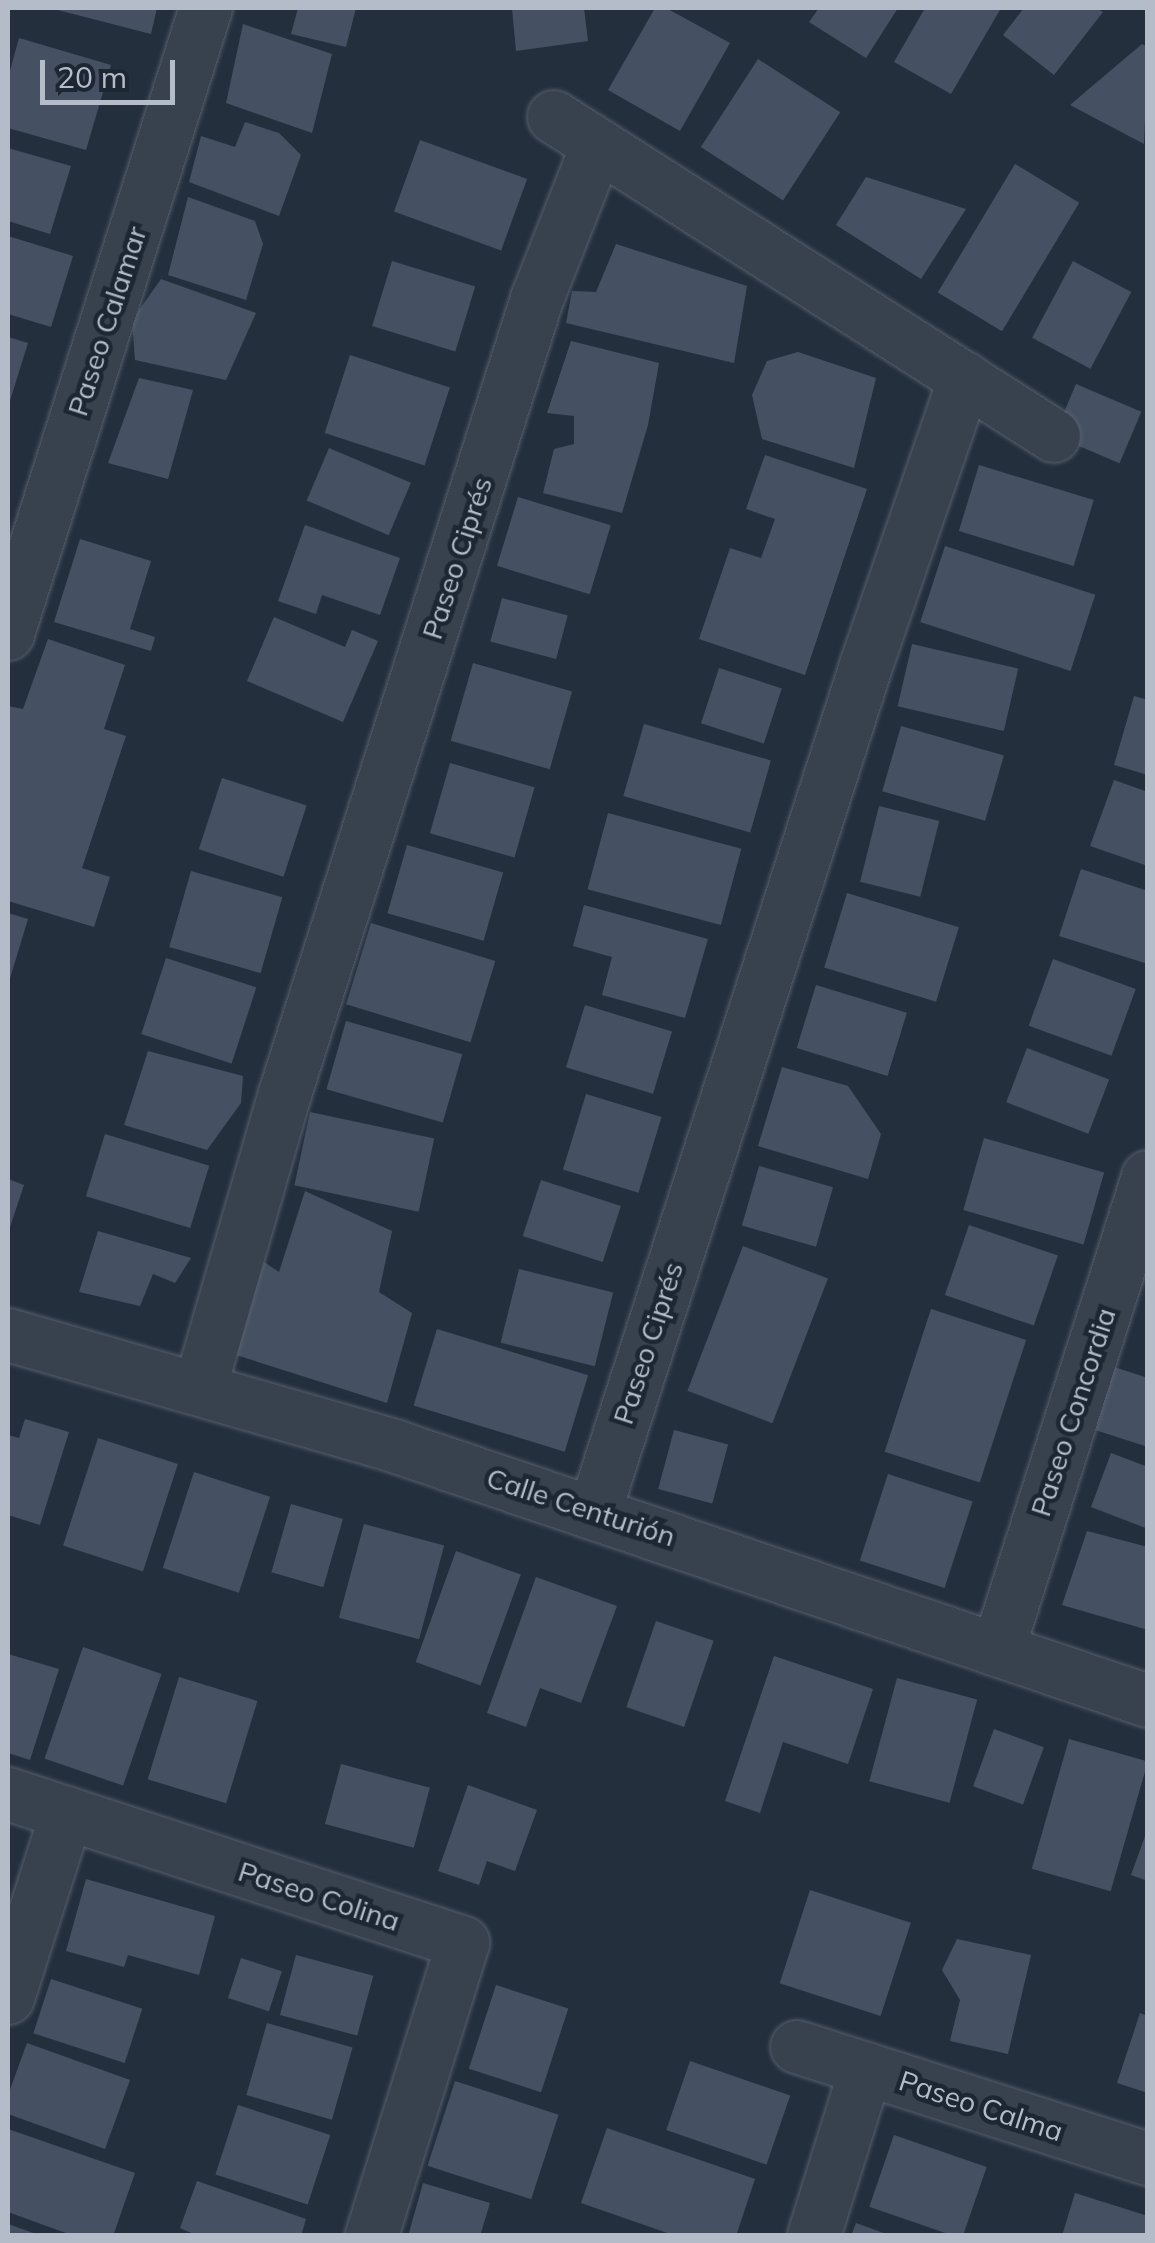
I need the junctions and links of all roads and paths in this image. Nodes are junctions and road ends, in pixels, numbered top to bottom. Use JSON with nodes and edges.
{"nodes":[{"id":1,"x":206,"y":8,"type":"edge"},
{"id":2,"x":554,"y":117,"type":"dead end"},
{"id":3,"x":597,"y":147,"type":"junction"},
{"id":4,"x":965,"y":378,"type":"junction"},
{"id":5,"x":1054,"y":436,"type":"dead end"},
{"id":6,"x":8,"y":634,"type":"edge"},
{"id":7,"x":1148,"y":1178,"type":"edge"},
{"id":8,"x":8,"y":1335,"type":"edge"},
{"id":9,"x":200,"y":1388,"type":"junction"},
{"id":10,"x":596,"y":1510,"type":"junction"},
{"id":11,"x":999,"y":1647,"type":"junction"},
{"id":12,"x":1148,"y":1701,"type":"edge"},
{"id":13,"x":8,"y":1794,"type":"edge"},
{"id":14,"x":67,"y":1814,"type":"junction"},
{"id":15,"x":8,"y":1998,"type":"edge"},
{"id":16,"x":798,"y":2048,"type":"dead end"},
{"id":17,"x":866,"y":2070,"type":"junction"},
{"id":18,"x":1148,"y":2160,"type":"edge"},
{"id":19,"x":372,"y":2236,"type":"edge"},
{"id":20,"x":814,"y":2236,"type":"edge"}],
"edges":[{"from":1,"to":6,"type":"street","name":"Paseo Calamar"},
{"from":2,"to":3,"type":"street"},
{"from":3,"to":4,"type":"street"},
{"from":3,"to":9,"type":"street","name":"Paseo Ciprés"},
{"from":4,"to":5,"type":"street"},
{"from":4,"to":10,"type":"street","name":"Paseo Ciprés"},
{"from":7,"to":11,"type":"street","name":"Paseo Concordia"},
{"from":8,"to":9,"type":"street","name":"Calle Centurión"},
{"from":9,"to":10,"type":"street","name":"Calle Centurión"},
{"from":10,"to":11,"type":"street","name":"Calle Centurión"},
{"from":11,"to":12,"type":"street","name":"Calle Centurión"},
{"from":13,"to":14,"type":"street"},
{"from":14,"to":15,"type":"street"},
{"from":14,"to":19,"type":"street","name":"Paseo Colina"},
{"from":16,"to":17,"type":"street"},
{"from":17,"to":18,"type":"street","name":"Paseo Calma"},
{"from":17,"to":20,"type":"street","name":"Paseo Calma"}]}
